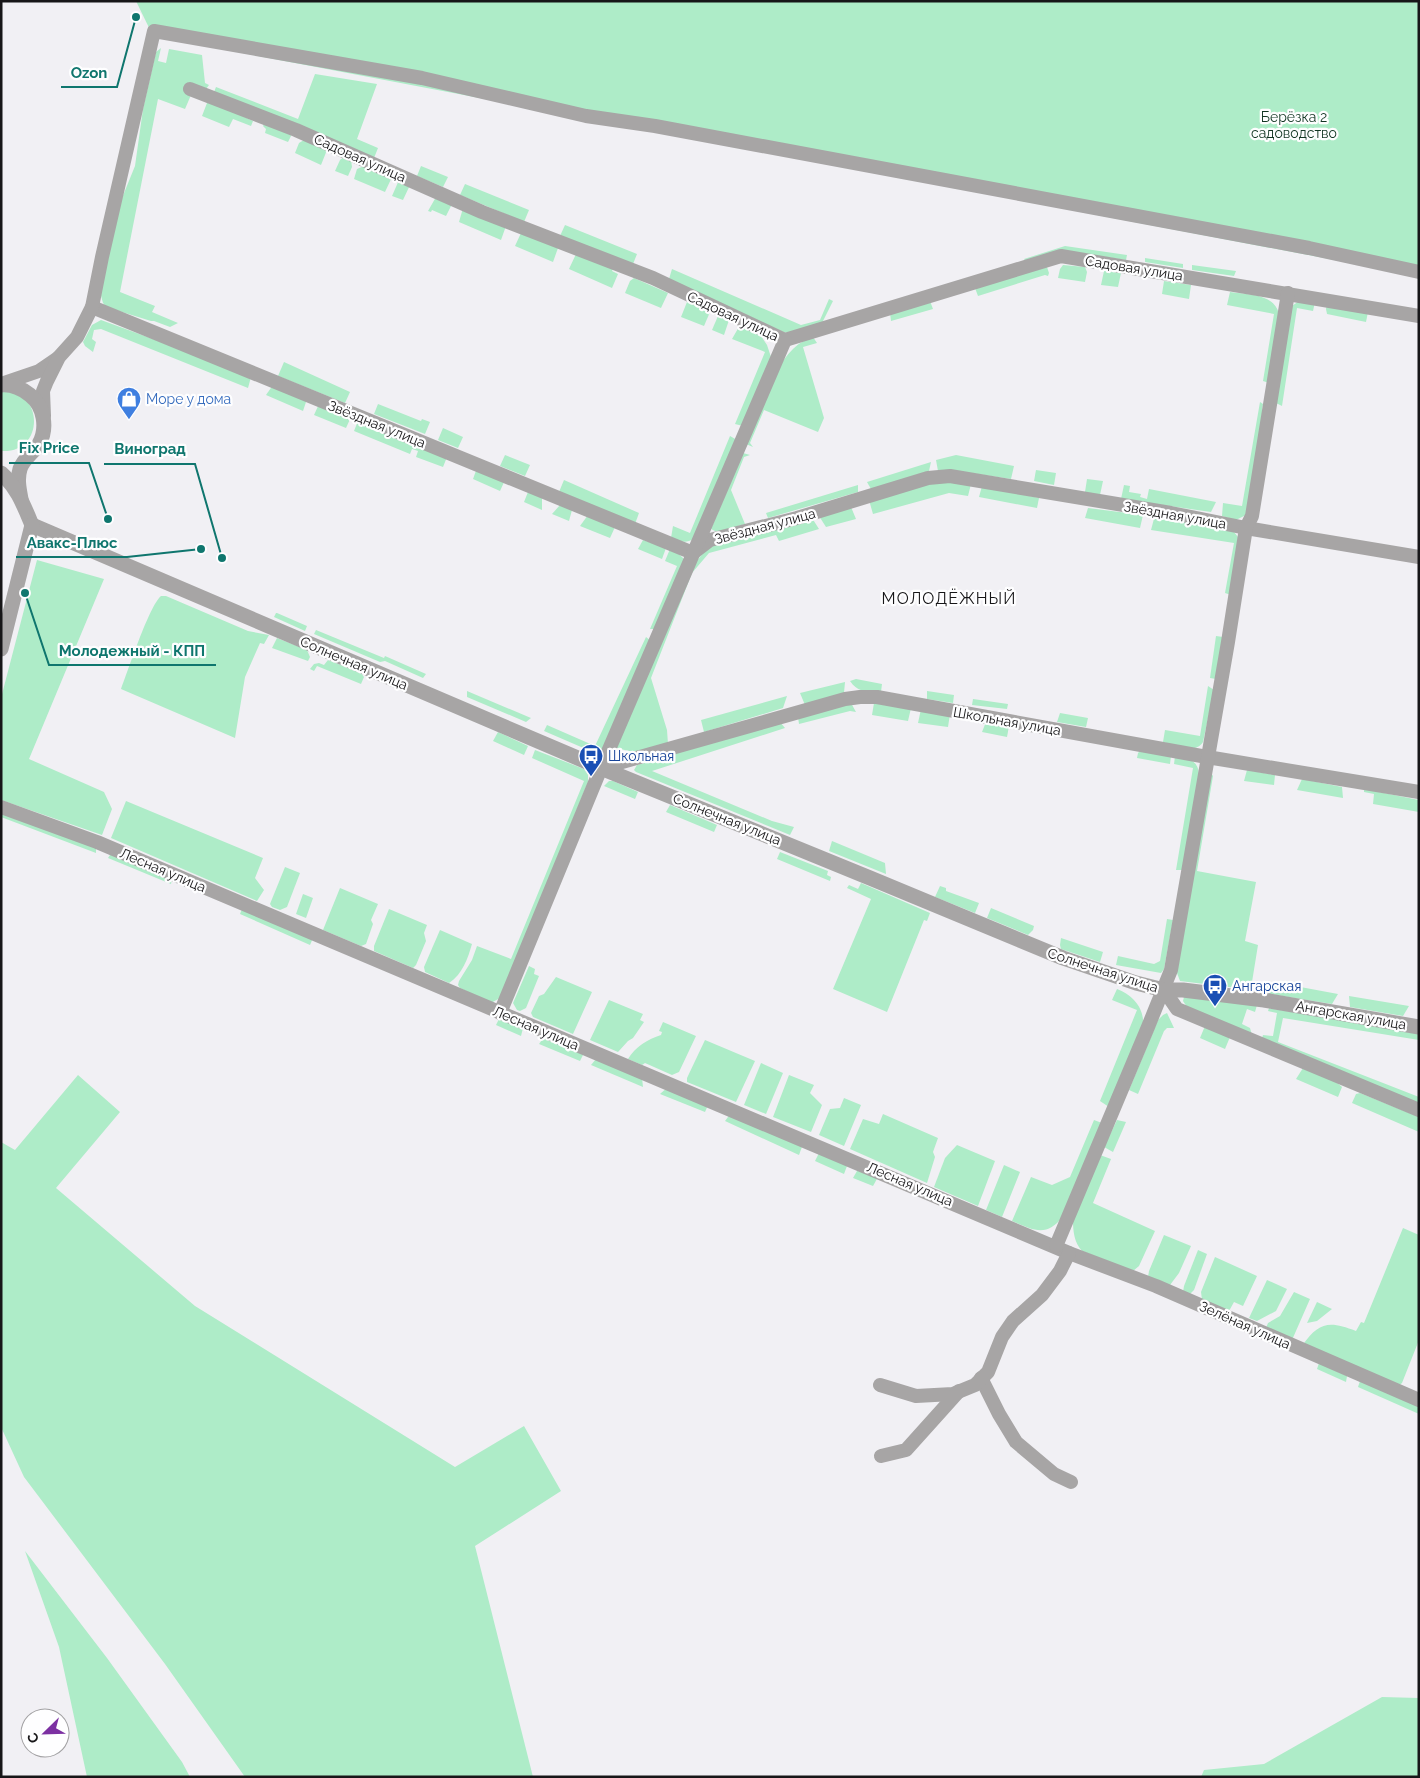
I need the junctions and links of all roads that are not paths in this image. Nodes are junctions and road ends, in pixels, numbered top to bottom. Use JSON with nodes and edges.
{"nodes":[{"id":1,"x":190,"y":89,"type":"dead end"},
{"id":2,"x":1419,"y":272,"type":"edge"},
{"id":3,"x":1288,"y":293,"type":"junction"},
{"id":4,"x":92,"y":307,"type":"junction"},
{"id":5,"x":1419,"y":316,"type":"edge"},
{"id":6,"x":785,"y":340,"type":"junction"},
{"id":7,"x":59,"y":358,"type":"junction"},
{"id":8,"x":1,"y":384,"type":"edge"},
{"id":9,"x":44,"y":417,"type":"junction"},
{"id":10,"x":30,"y":454,"type":"junction"},
{"id":11,"x":1,"y":464,"type":"edge"},
{"id":12,"x":1,"y":473,"type":"edge"},
{"id":13,"x":21,"y":499,"type":"junction"},
{"id":14,"x":32,"y":525,"type":"junction"},
{"id":15,"x":1246,"y":528,"type":"junction"},
{"id":16,"x":693,"y":553,"type":"junction"},
{"id":17,"x":1419,"y":557,"type":"edge"},
{"id":18,"x":1,"y":649,"type":"edge"},
{"id":19,"x":1207,"y":757,"type":"junction"},
{"id":20,"x":601,"y":768,"type":"junction"},
{"id":21,"x":1419,"y":792,"type":"edge"},
{"id":22,"x":1,"y":807,"type":"edge"},
{"id":23,"x":1164,"y":990,"type":"junction"},
{"id":24,"x":500,"y":1013,"type":"junction"},
{"id":25,"x":1419,"y":1027,"type":"edge"},
{"id":26,"x":1419,"y":1110,"type":"edge"},
{"id":27,"x":1056,"y":1246,"type":"junction"},
{"id":28,"x":1069,"y":1252,"type":"junction"},
{"id":29,"x":981,"y":1378,"type":"junction"},
{"id":30,"x":880,"y":1385,"type":"dead end"},
{"id":31,"x":959,"y":1391,"type":"junction"},
{"id":32,"x":1419,"y":1400,"type":"edge"},
{"id":33,"x":881,"y":1456,"type":"dead end"},
{"id":34,"x":1071,"y":1482,"type":"dead end"}],
"edges":[{"from":1,"to":6,"type":"street","name":"Садовая улица"},
{"from":2,"to":4,"type":"street"},
{"from":3,"to":5,"type":"street","name":"Садовая улица"},
{"from":3,"to":6,"type":"street","name":"Садовая улица"},
{"from":3,"to":15,"type":"street"},
{"from":4,"to":7,"type":"street"},
{"from":4,"to":16,"type":"street","name":"Звёздная улица"},
{"from":6,"to":16,"type":"street"},
{"from":7,"to":8,"type":"street"},
{"from":7,"to":9,"type":"street"},
{"from":8,"to":9,"type":"street"},
{"from":9,"to":10,"type":"street"},
{"from":10,"to":11,"type":"street"},
{"from":10,"to":13,"type":"street"},
{"from":12,"to":13,"type":"street"},
{"from":13,"to":14,"type":"street"},
{"from":14,"to":18,"type":"street"},
{"from":14,"to":20,"type":"street","name":"Солнечная улица"},
{"from":15,"to":16,"type":"street","name":"Звёздная улица"},
{"from":15,"to":17,"type":"street","name":"Звёздная улица"},
{"from":15,"to":19,"type":"street"},
{"from":16,"to":20,"type":"street"},
{"from":19,"to":20,"type":"street","name":"Школьная улица"},
{"from":19,"to":21,"type":"street","name":"Школьная улица"},
{"from":19,"to":23,"type":"street"},
{"from":20,"to":23,"type":"street","name":"Солнечная улица"},
{"from":20,"to":24,"type":"street"},
{"from":22,"to":24,"type":"street","name":"Лесная улица"},
{"from":23,"to":25,"type":"street","name":"Ангарская улица"},
{"from":23,"to":26,"type":"street","name":"Солнечная улица"},
{"from":23,"to":27,"type":"street"},
{"from":24,"to":27,"type":"street","name":"Лесная улица"},
{"from":27,"to":28,"type":"street","name":"Лесная улица"},
{"from":28,"to":29,"type":"street"},
{"from":28,"to":32,"type":"street","name":"Зелёная улица"},
{"from":29,"to":31,"type":"street"},
{"from":29,"to":34,"type":"street"},
{"from":30,"to":31,"type":"street"},
{"from":31,"to":33,"type":"street"}]}
